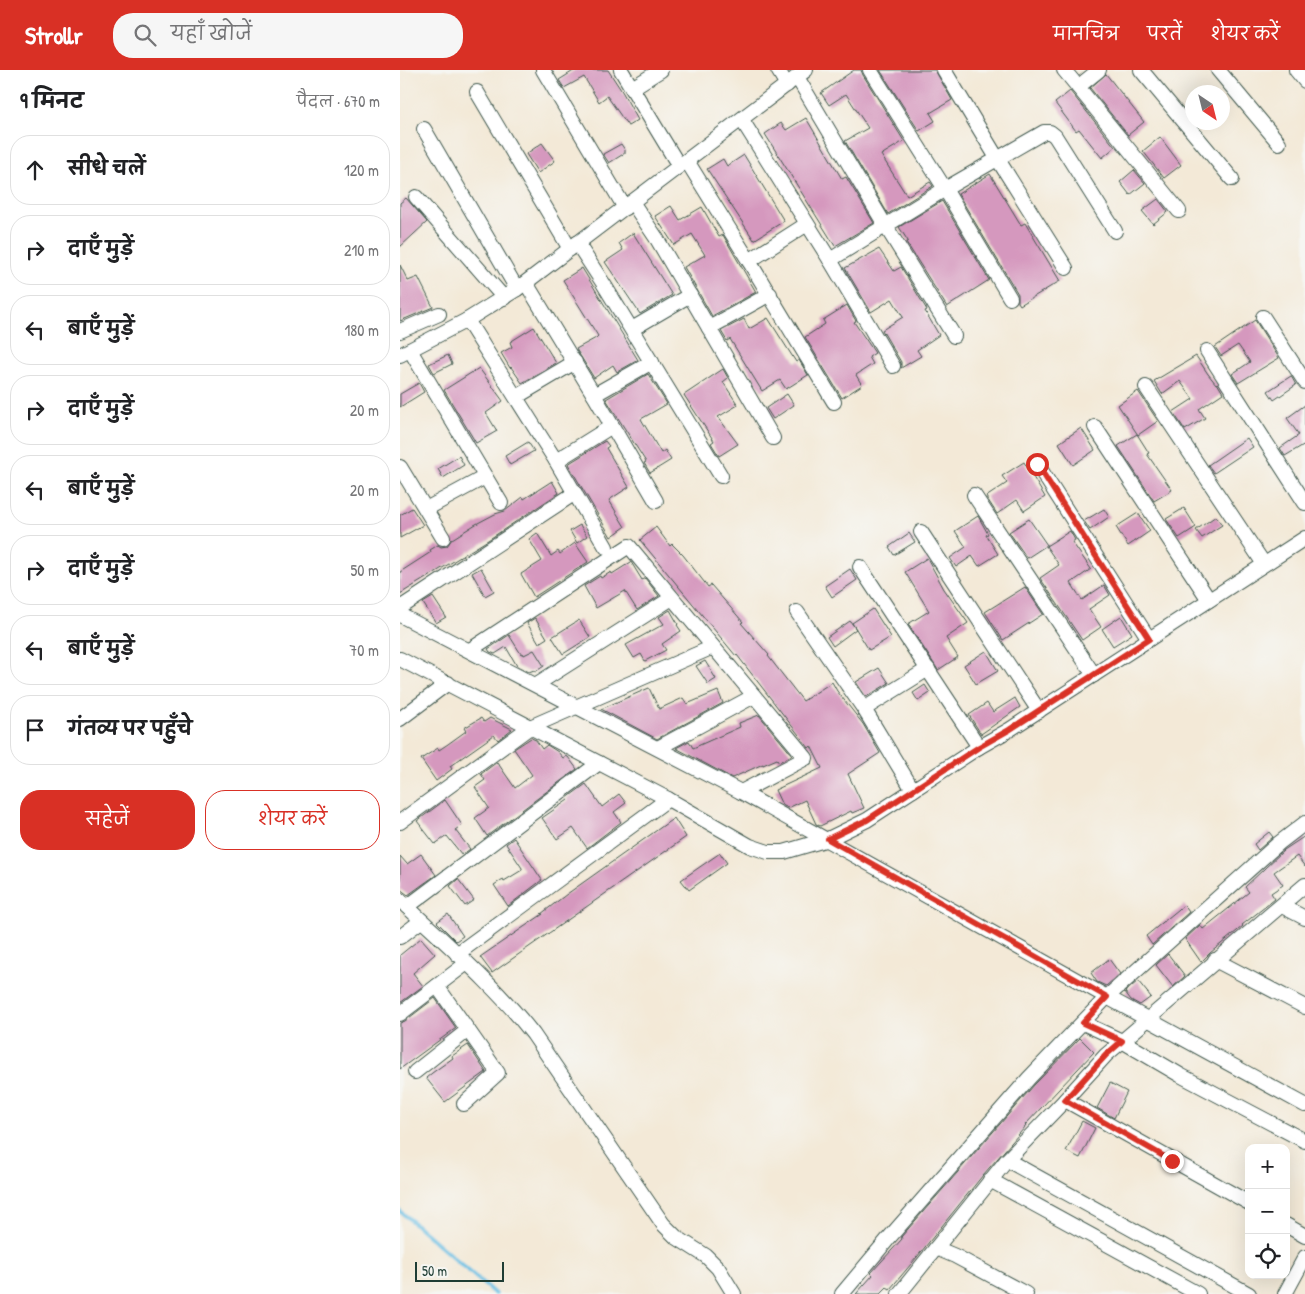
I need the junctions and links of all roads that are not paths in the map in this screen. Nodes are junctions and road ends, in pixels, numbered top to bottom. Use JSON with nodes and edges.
{"nodes":[{"id":1,"x":543,"y":70,"type":"edge"},
{"id":2,"x":621,"y":70,"type":"edge"},
{"id":3,"x":661,"y":70,"type":"edge"},
{"id":4,"x":778,"y":70,"type":"edge"},
{"id":5,"x":870,"y":70,"type":"edge"},
{"id":6,"x":944,"y":70,"type":"edge"},
{"id":7,"x":1064,"y":70,"type":"edge"},
{"id":8,"x":1099,"y":70,"type":"edge"},
{"id":9,"x":1141,"y":70,"type":"edge"},
{"id":10,"x":1218,"y":70,"type":"edge"},
{"id":11,"x":1296,"y":70,"type":"edge"},
{"id":12,"x":797,"y":77,"type":"edge"},
{"id":13,"x":1305,"y":81,"type":"edge"},
{"id":14,"x":1078,"y":87,"type":"junction"},
{"id":15,"x":632,"y":88,"type":"junction"},
{"id":16,"x":477,"y":92,"type":"dead end"},
{"id":17,"x":742,"y":120,"type":"junction"},
{"id":18,"x":424,"y":130,"type":"dead end"},
{"id":19,"x":1279,"y":143,"type":"dead end"},
{"id":20,"x":997,"y":158,"type":"junction"},
{"id":21,"x":683,"y":164,"type":"junction"},
{"id":22,"x":1232,"y":180,"type":"dead end"},
{"id":23,"x":945,"y":188,"type":"junction"},
{"id":24,"x":416,"y":196,"type":"dead end"},
{"id":25,"x":628,"y":205,"type":"junction"},
{"id":26,"x":1180,"y":211,"type":"dead end"},
{"id":27,"x":807,"y":224,"type":"junction"},
{"id":28,"x":885,"y":225,"type":"junction"},
{"id":29,"x":1115,"y":231,"type":"dead end"},
{"id":30,"x":574,"y":246,"type":"junction"},
{"id":31,"x":830,"y":260,"type":"junction"},
{"id":32,"x":749,"y":261,"type":"junction"},
{"id":33,"x":1066,"y":268,"type":"dead end"},
{"id":34,"x":521,"y":286,"type":"junction"},
{"id":35,"x":770,"y":294,"type":"junction"},
{"id":36,"x":690,"y":295,"type":"junction"},
{"id":37,"x":504,"y":298,"type":"junction"},
{"id":38,"x":1010,"y":298,"type":"dead end"},
{"id":39,"x":438,"y":314,"type":"dead end"},
{"id":40,"x":1263,"y":317,"type":"dead end"},
{"id":41,"x":468,"y":320,"type":"junction"},
{"id":42,"x":709,"y":328,"type":"junction"},
{"id":43,"x":632,"y":329,"type":"junction"},
{"id":44,"x":400,"y":331,"type":"edge"},
{"id":45,"x":954,"y":336,"type":"dead end"},
{"id":46,"x":1207,"y":351,"type":"dead end"},
{"id":47,"x":405,"y":352,"type":"edge"},
{"id":48,"x":575,"y":362,"type":"junction"},
{"id":49,"x":652,"y":362,"type":"junction"},
{"id":50,"x":892,"y":366,"type":"dead end"},
{"id":51,"x":1305,"y":382,"type":"edge"},
{"id":52,"x":1146,"y":387,"type":"dead end"},
{"id":53,"x":594,"y":395,"type":"junction"},
{"id":54,"x":516,"y":397,"type":"junction"},
{"id":55,"x":834,"y":402,"type":"dead end"},
{"id":56,"x":612,"y":426,"type":"junction"},
{"id":57,"x":1095,"y":427,"type":"dead end"},
{"id":58,"x":773,"y":438,"type":"dead end"},
{"id":59,"x":556,"y":461,"type":"junction"},
{"id":60,"x":1037,"y":464,"type":"dead end"},
{"id":61,"x":400,"y":467,"type":"edge"},
{"id":62,"x":721,"y":476,"type":"dead end"},
{"id":63,"x":485,"y":477,"type":"junction"},
{"id":64,"x":575,"y":493,"type":"junction"},
{"id":65,"x":974,"y":496,"type":"dead end"},
{"id":66,"x":656,"y":501,"type":"dead end"},
{"id":67,"x":501,"y":502,"type":"dead end"},
{"id":68,"x":1305,"y":503,"type":"edge"},
{"id":69,"x":426,"y":509,"type":"junction"},
{"id":70,"x":921,"y":532,"type":"dead end"},
{"id":71,"x":443,"y":538,"type":"dead end"},
{"id":72,"x":1305,"y":538,"type":"edge"},
{"id":73,"x":606,"y":547,"type":"dead end"},
{"id":74,"x":1264,"y":564,"type":"junction"},
{"id":75,"x":860,"y":567,"type":"dead end"},
{"id":76,"x":672,"y":598,"type":"junction"},
{"id":77,"x":1209,"y":600,"type":"junction"},
{"id":78,"x":400,"y":608,"type":"edge"},
{"id":79,"x":797,"y":612,"type":"dead end"},
{"id":80,"x":400,"y":615,"type":"edge"},
{"id":81,"x":1149,"y":639,"type":"junction"},
{"id":82,"x":713,"y":647,"type":"junction"},
{"id":83,"x":470,"y":650,"type":"junction"},
{"id":84,"x":400,"y":659,"type":"edge"},
{"id":85,"x":928,"y":669,"type":"junction"},
{"id":86,"x":1094,"y":675,"type":"junction"},
{"id":87,"x":448,"y":683,"type":"junction"},
{"id":88,"x":537,"y":684,"type":"junction"},
{"id":89,"x":754,"y":696,"type":"junction"},
{"id":90,"x":578,"y":706,"type":"junction"},
{"id":91,"x":864,"y":709,"type":"junction"},
{"id":92,"x":1039,"y":711,"type":"junction"},
{"id":93,"x":400,"y":719,"type":"edge"},
{"id":94,"x":530,"y":726,"type":"junction"},
{"id":95,"x":979,"y":747,"type":"junction"},
{"id":96,"x":658,"y":748,"type":"junction"},
{"id":97,"x":599,"y":763,"type":"junction"},
{"id":98,"x":914,"y":790,"type":"junction"},
{"id":99,"x":741,"y":792,"type":"junction"},
{"id":100,"x":668,"y":799,"type":"junction"},
{"id":101,"x":400,"y":822,"type":"edge"},
{"id":102,"x":1305,"y":823,"type":"edge"},
{"id":103,"x":828,"y":839,"type":"junction"},
{"id":104,"x":1305,"y":885,"type":"edge"},
{"id":105,"x":404,"y":904,"type":"edge"},
{"id":106,"x":1282,"y":906,"type":"junction"},
{"id":107,"x":1305,"y":918,"type":"edge"},
{"id":108,"x":421,"y":921,"type":"junction"},
{"id":109,"x":400,"y":937,"type":"edge"},
{"id":110,"x":462,"y":958,"type":"junction"},
{"id":111,"x":1215,"y":960,"type":"junction"},
{"id":112,"x":437,"y":986,"type":"junction"},
{"id":113,"x":1107,"y":997,"type":"junction"},
{"id":114,"x":1305,"y":1007,"type":"edge"},
{"id":115,"x":400,"y":1014,"type":"edge"},
{"id":116,"x":1147,"y":1019,"type":"junction"},
{"id":117,"x":1083,"y":1023,"type":"junction"},
{"id":118,"x":468,"y":1030,"type":"junction"},
{"id":119,"x":1122,"y":1041,"type":"junction"},
{"id":120,"x":415,"y":1072,"type":"dead end"},
{"id":121,"x":1065,"y":1100,"type":"junction"},
{"id":122,"x":464,"y":1104,"type":"dead end"},
{"id":123,"x":1305,"y":1105,"type":"edge"},
{"id":124,"x":1305,"y":1141,"type":"edge"},
{"id":125,"x":1007,"y":1160,"type":"junction"},
{"id":126,"x":990,"y":1180,"type":"junction"},
{"id":127,"x":1245,"y":1201,"type":"edge"},
{"id":128,"x":1290,"y":1227,"type":"edge"},
{"id":129,"x":1305,"y":1236,"type":"edge"},
{"id":130,"x":936,"y":1248,"type":"junction"},
{"id":131,"x":1305,"y":1256,"type":"edge"},
{"id":132,"x":734,"y":1294,"type":"edge"},
{"id":133,"x":842,"y":1294,"type":"edge"},
{"id":134,"x":899,"y":1294,"type":"edge"},
{"id":135,"x":1026,"y":1294,"type":"edge"},
{"id":136,"x":1198,"y":1294,"type":"edge"},
{"id":137,"x":1249,"y":1294,"type":"edge"},
{"id":138,"x":1285,"y":1294,"type":"edge"}],
"edges":[{"from":1,"to":25,"type":"street"},
{"from":2,"to":15,"type":"street"},
{"from":3,"to":15,"type":"street"},
{"from":4,"to":12,"type":"street"},
{"from":5,"to":23,"type":"street"},
{"from":6,"to":20,"type":"street"},
{"from":7,"to":14,"type":"street"},
{"from":8,"to":14,"type":"street"},
{"from":9,"to":22,"type":"street"},
{"from":10,"to":19,"type":"street"},
{"from":11,"to":13,"type":"street"},
{"from":12,"to":17,"type":"street"},
{"from":12,"to":28,"type":"street"},
{"from":14,"to":26,"type":"street"},
{"from":15,"to":21,"type":"street"},
{"from":16,"to":30,"type":"street"},
{"from":17,"to":21,"type":"street"},
{"from":17,"to":27,"type":"street"},
{"from":18,"to":34,"type":"street"},
{"from":20,"to":23,"type":"street"},
{"from":20,"to":29,"type":"street"},
{"from":20,"to":33,"type":"street"},
{"from":21,"to":25,"type":"street"},
{"from":21,"to":32,"type":"street"},
{"from":23,"to":28,"type":"street"},
{"from":23,"to":38,"type":"street"},
{"from":24,"to":37,"type":"street"},
{"from":25,"to":30,"type":"street"},
{"from":25,"to":36,"type":"street"},
{"from":27,"to":31,"type":"street"},
{"from":27,"to":32,"type":"street"},
{"from":28,"to":31,"type":"street"},
{"from":28,"to":45,"type":"street"},
{"from":30,"to":34,"type":"street"},
{"from":30,"to":43,"type":"street"},
{"from":31,"to":50,"type":"street"},
{"from":32,"to":35,"type":"street"},
{"from":34,"to":37,"type":"street"},
{"from":34,"to":48,"type":"street"},
{"from":35,"to":42,"type":"street"},
{"from":35,"to":55,"type":"street"},
{"from":36,"to":42,"type":"street"},
{"from":36,"to":43,"type":"street"},
{"from":37,"to":41,"type":"street"},
{"from":39,"to":44,"type":"street"},
{"from":40,"to":51,"type":"street"},
{"from":41,"to":47,"type":"street"},
{"from":41,"to":54,"type":"street"},
{"from":42,"to":58,"type":"street"},
{"from":43,"to":49,"type":"street"},
{"from":46,"to":68,"type":"street"},
{"from":47,"to":63,"type":"street"},
{"from":48,"to":53,"type":"street"},
{"from":48,"to":54,"type":"street"},
{"from":49,"to":53,"type":"street"},
{"from":49,"to":62,"type":"street"},
{"from":52,"to":74,"type":"street"},
{"from":53,"to":56,"type":"street"},
{"from":54,"to":59,"type":"street"},
{"from":56,"to":59,"type":"street"},
{"from":56,"to":66,"type":"street"},
{"from":57,"to":77,"type":"street"},
{"from":59,"to":64,"type":"street"},
{"from":60,"to":81,"type":"street"},
{"from":61,"to":69,"type":"street"},
{"from":63,"to":67,"type":"street"},
{"from":63,"to":69,"type":"street"},
{"from":64,"to":73,"type":"street"},
{"from":64,"to":78,"type":"street"},
{"from":65,"to":86,"type":"street"},
{"from":69,"to":71,"type":"street"},
{"from":70,"to":92,"type":"street"},
{"from":72,"to":74,"type":"street"},
{"from":74,"to":77,"type":"street"},
{"from":75,"to":85,"type":"street"},
{"from":76,"to":82,"type":"street"},
{"from":76,"to":83,"type":"street"},
{"from":76,"to":88,"type":"street"},
{"from":77,"to":81,"type":"street"},
{"from":79,"to":91,"type":"street"},
{"from":80,"to":83,"type":"street"},
{"from":81,"to":86,"type":"street"},
{"from":82,"to":89,"type":"street"},
{"from":82,"to":90,"type":"street"},
{"from":83,"to":88,"type":"street"},
{"from":84,"to":87,"type":"street"},
{"from":85,"to":91,"type":"street"},
{"from":85,"to":95,"type":"street"},
{"from":86,"to":92,"type":"street"},
{"from":87,"to":93,"type":"street"},
{"from":87,"to":94,"type":"street"},
{"from":88,"to":90,"type":"street"},
{"from":89,"to":96,"type":"street"},
{"from":89,"to":99,"type":"street"},
{"from":90,"to":94,"type":"street"},
{"from":90,"to":96,"type":"street"},
{"from":91,"to":98,"type":"street"},
{"from":92,"to":95,"type":"street"},
{"from":94,"to":97,"type":"street"},
{"from":94,"to":101,"type":"street"},
{"from":95,"to":98,"type":"street"},
{"from":96,"to":99,"type":"street"},
{"from":97,"to":100,"type":"street"},
{"from":97,"to":105,"type":"street"},
{"from":98,"to":103,"type":"street"},
{"from":99,"to":103,"type":"street"},
{"from":100,"to":103,"type":"street"},
{"from":100,"to":110,"type":"street"},
{"from":102,"to":113,"type":"street"},
{"from":103,"to":113,"type":"street"},
{"from":104,"to":106,"type":"street"},
{"from":105,"to":108,"type":"street"},
{"from":106,"to":107,"type":"street"},
{"from":106,"to":111,"type":"street"},
{"from":108,"to":109,"type":"street"},
{"from":108,"to":110,"type":"street"},
{"from":110,"to":112,"type":"street"},
{"from":110,"to":132,"type":"street"},
{"from":111,"to":114,"type":"street"},
{"from":111,"to":116,"type":"street"},
{"from":112,"to":115,"type":"street"},
{"from":112,"to":118,"type":"street"},
{"from":113,"to":116,"type":"street"},
{"from":113,"to":117,"type":"street"},
{"from":116,"to":119,"type":"street"},
{"from":116,"to":123,"type":"street"},
{"from":117,"to":119,"type":"street"},
{"from":117,"to":133,"type":"street"},
{"from":118,"to":120,"type":"street"},
{"from":118,"to":122,"type":"street"},
{"from":119,"to":121,"type":"street"},
{"from":119,"to":124,"type":"street"},
{"from":121,"to":125,"type":"street"},
{"from":121,"to":127,"type":"street"},
{"from":125,"to":126,"type":"street"},
{"from":125,"to":137,"type":"street"},
{"from":126,"to":130,"type":"street"},
{"from":126,"to":136,"type":"street"},
{"from":128,"to":129,"type":"street"},
{"from":130,"to":134,"type":"street"},
{"from":130,"to":135,"type":"street"},
{"from":131,"to":138,"type":"street"}]}
